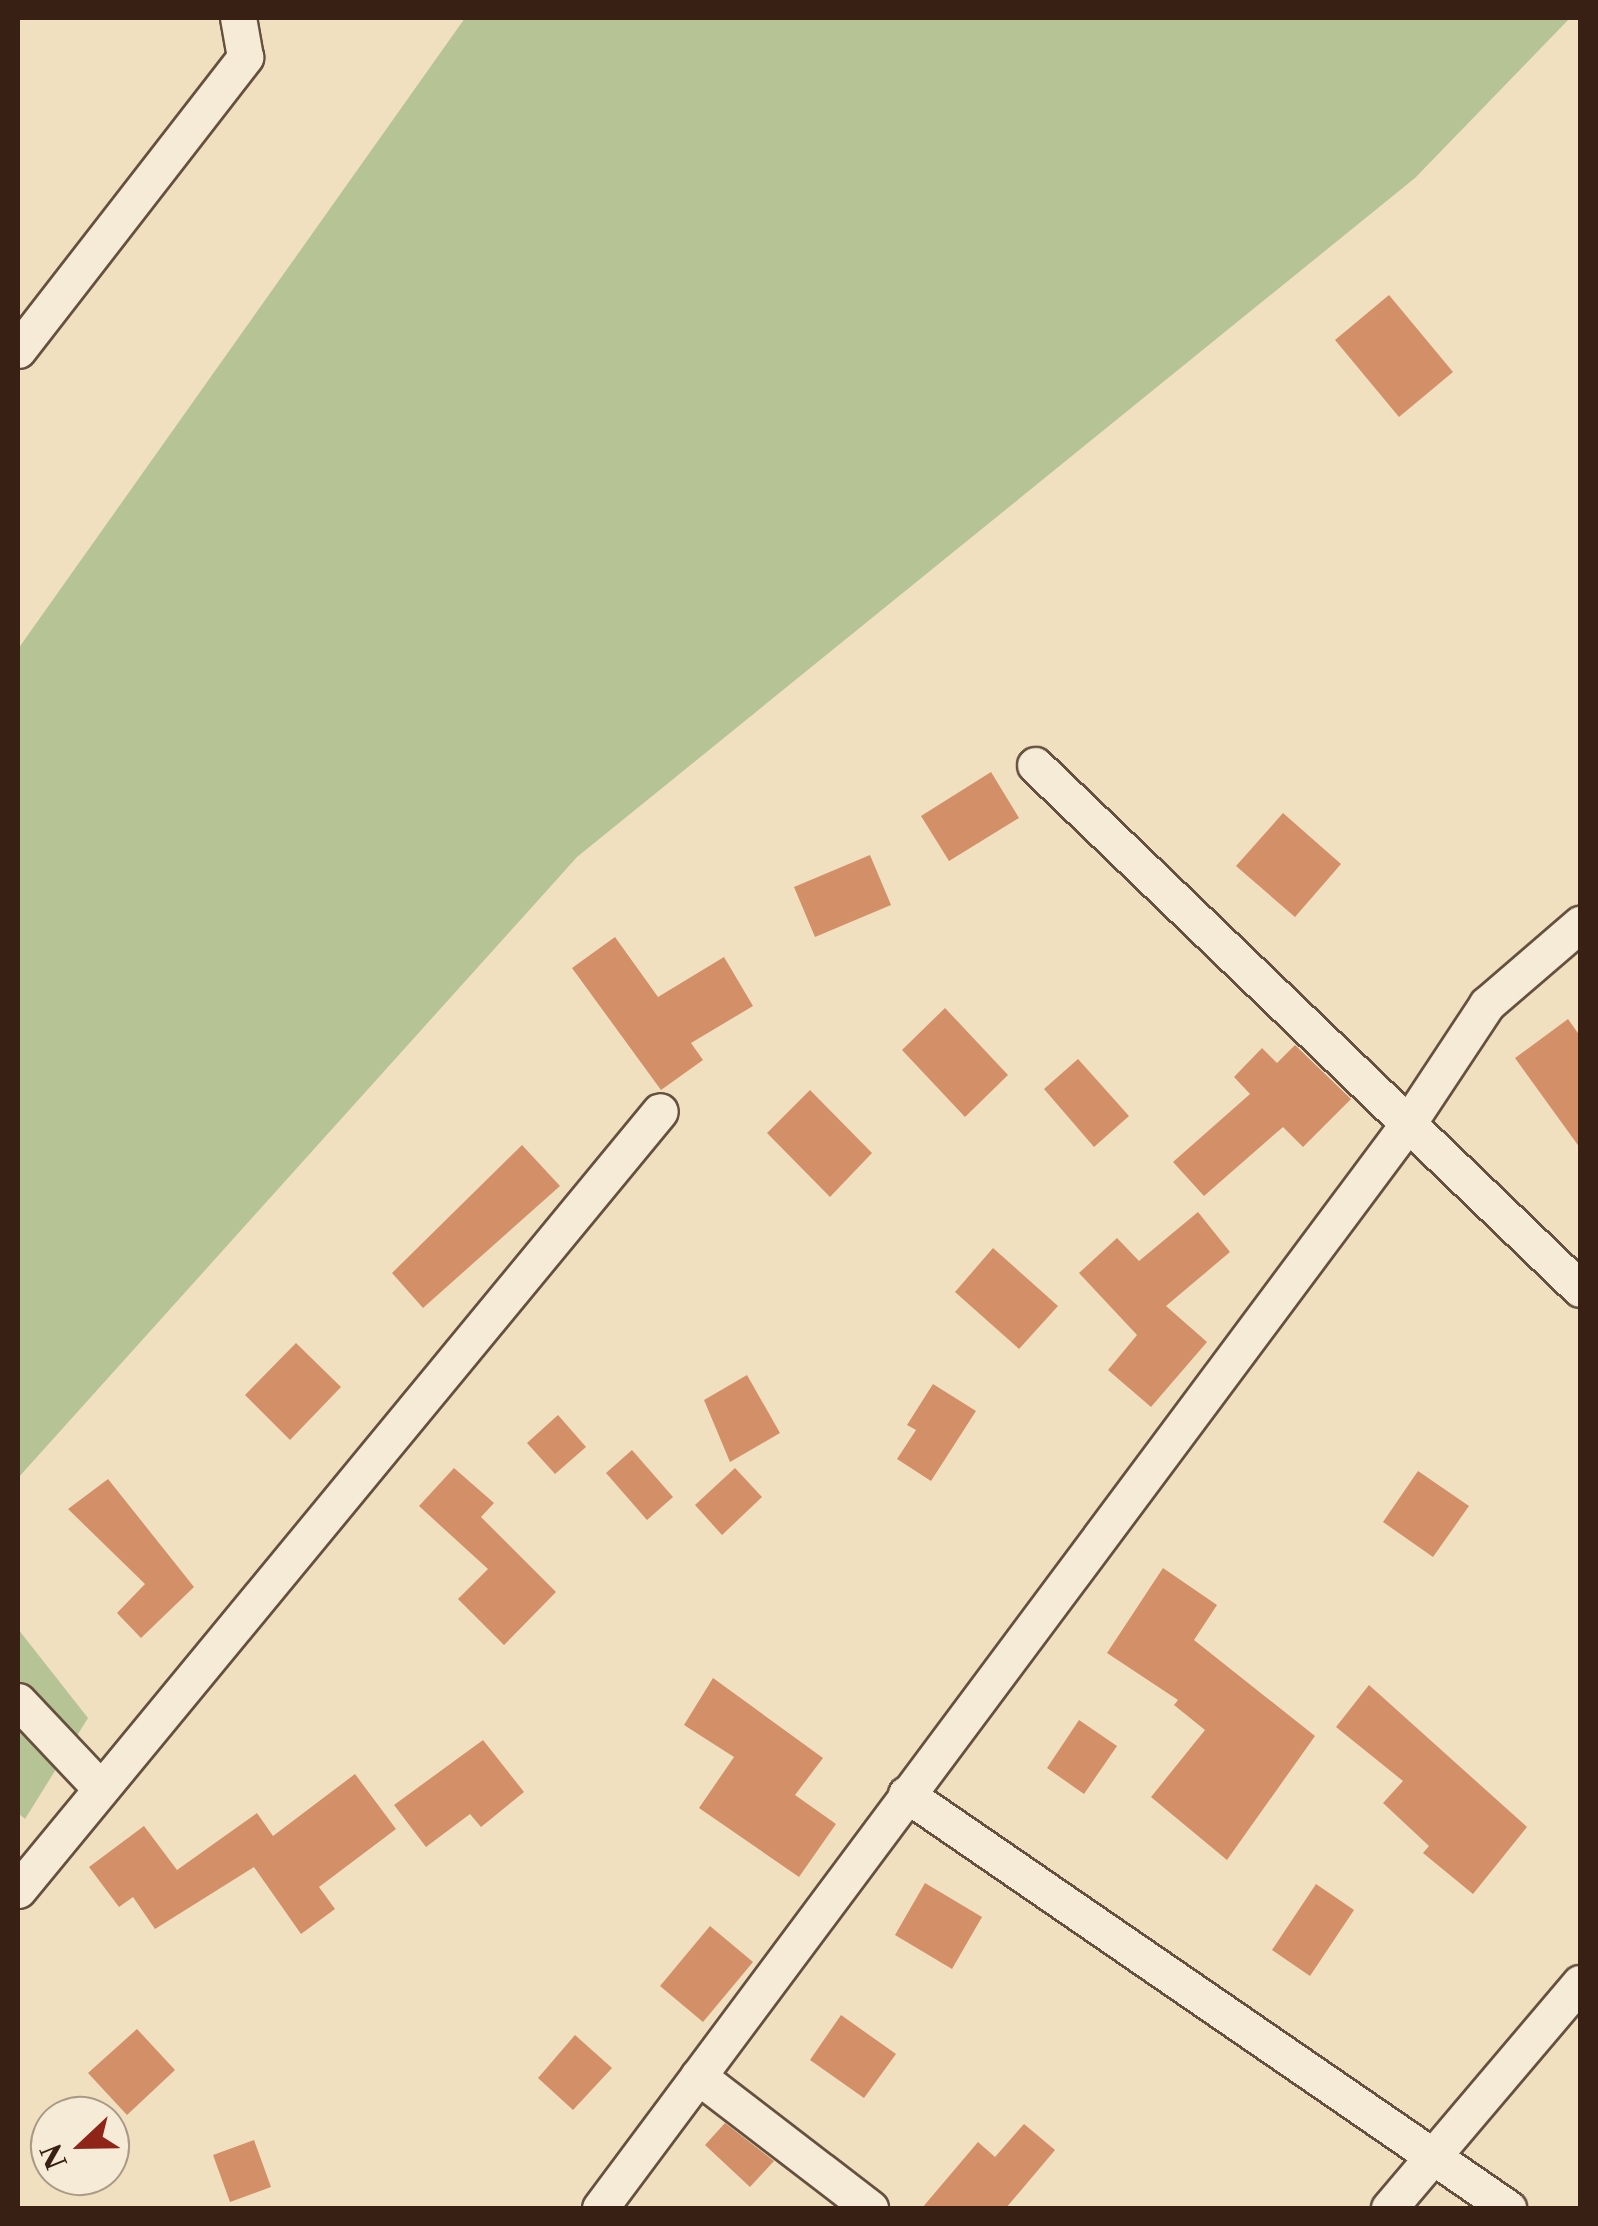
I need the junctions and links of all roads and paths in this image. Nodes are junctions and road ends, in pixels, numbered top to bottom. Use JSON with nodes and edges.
{"nodes":[{"id":1,"x":238,"y":18,"type":"edge"},
{"id":2,"x":18,"y":350,"type":"edge"},
{"id":3,"x":1035,"y":765,"type":"dead end"},
{"id":4,"x":1580,"y":924,"type":"edge"},
{"id":5,"x":660,"y":1111,"type":"dead end"},
{"id":6,"x":1408,"y":1125,"type":"junction"},
{"id":7,"x":1580,"y":1289,"type":"edge"},
{"id":8,"x":18,"y":1701,"type":"edge"},
{"id":9,"x":100,"y":1788,"type":"junction"},
{"id":10,"x":906,"y":1794,"type":"junction"},
{"id":11,"x":18,"y":1890,"type":"edge"},
{"id":12,"x":1580,"y":1983,"type":"edge"},
{"id":13,"x":698,"y":2076,"type":"junction"},
{"id":14,"x":1436,"y":2153,"type":"junction"},
{"id":15,"x":600,"y":2208,"type":"edge"},
{"id":16,"x":870,"y":2208,"type":"edge"},
{"id":17,"x":1389,"y":2208,"type":"edge"},
{"id":18,"x":1508,"y":2208,"type":"edge"}],
"edges":[{"from":1,"to":2,"type":"street"},
{"from":3,"to":6,"type":"street"},
{"from":4,"to":6,"type":"street"},
{"from":5,"to":9,"type":"street"},
{"from":6,"to":7,"type":"street"},
{"from":6,"to":10,"type":"street"},
{"from":8,"to":9,"type":"street"},
{"from":9,"to":11,"type":"street"},
{"from":10,"to":13,"type":"street"},
{"from":10,"to":14,"type":"street"},
{"from":12,"to":14,"type":"street"},
{"from":13,"to":15,"type":"street"},
{"from":13,"to":16,"type":"street"},
{"from":14,"to":17,"type":"street"},
{"from":14,"to":18,"type":"street"}]}
